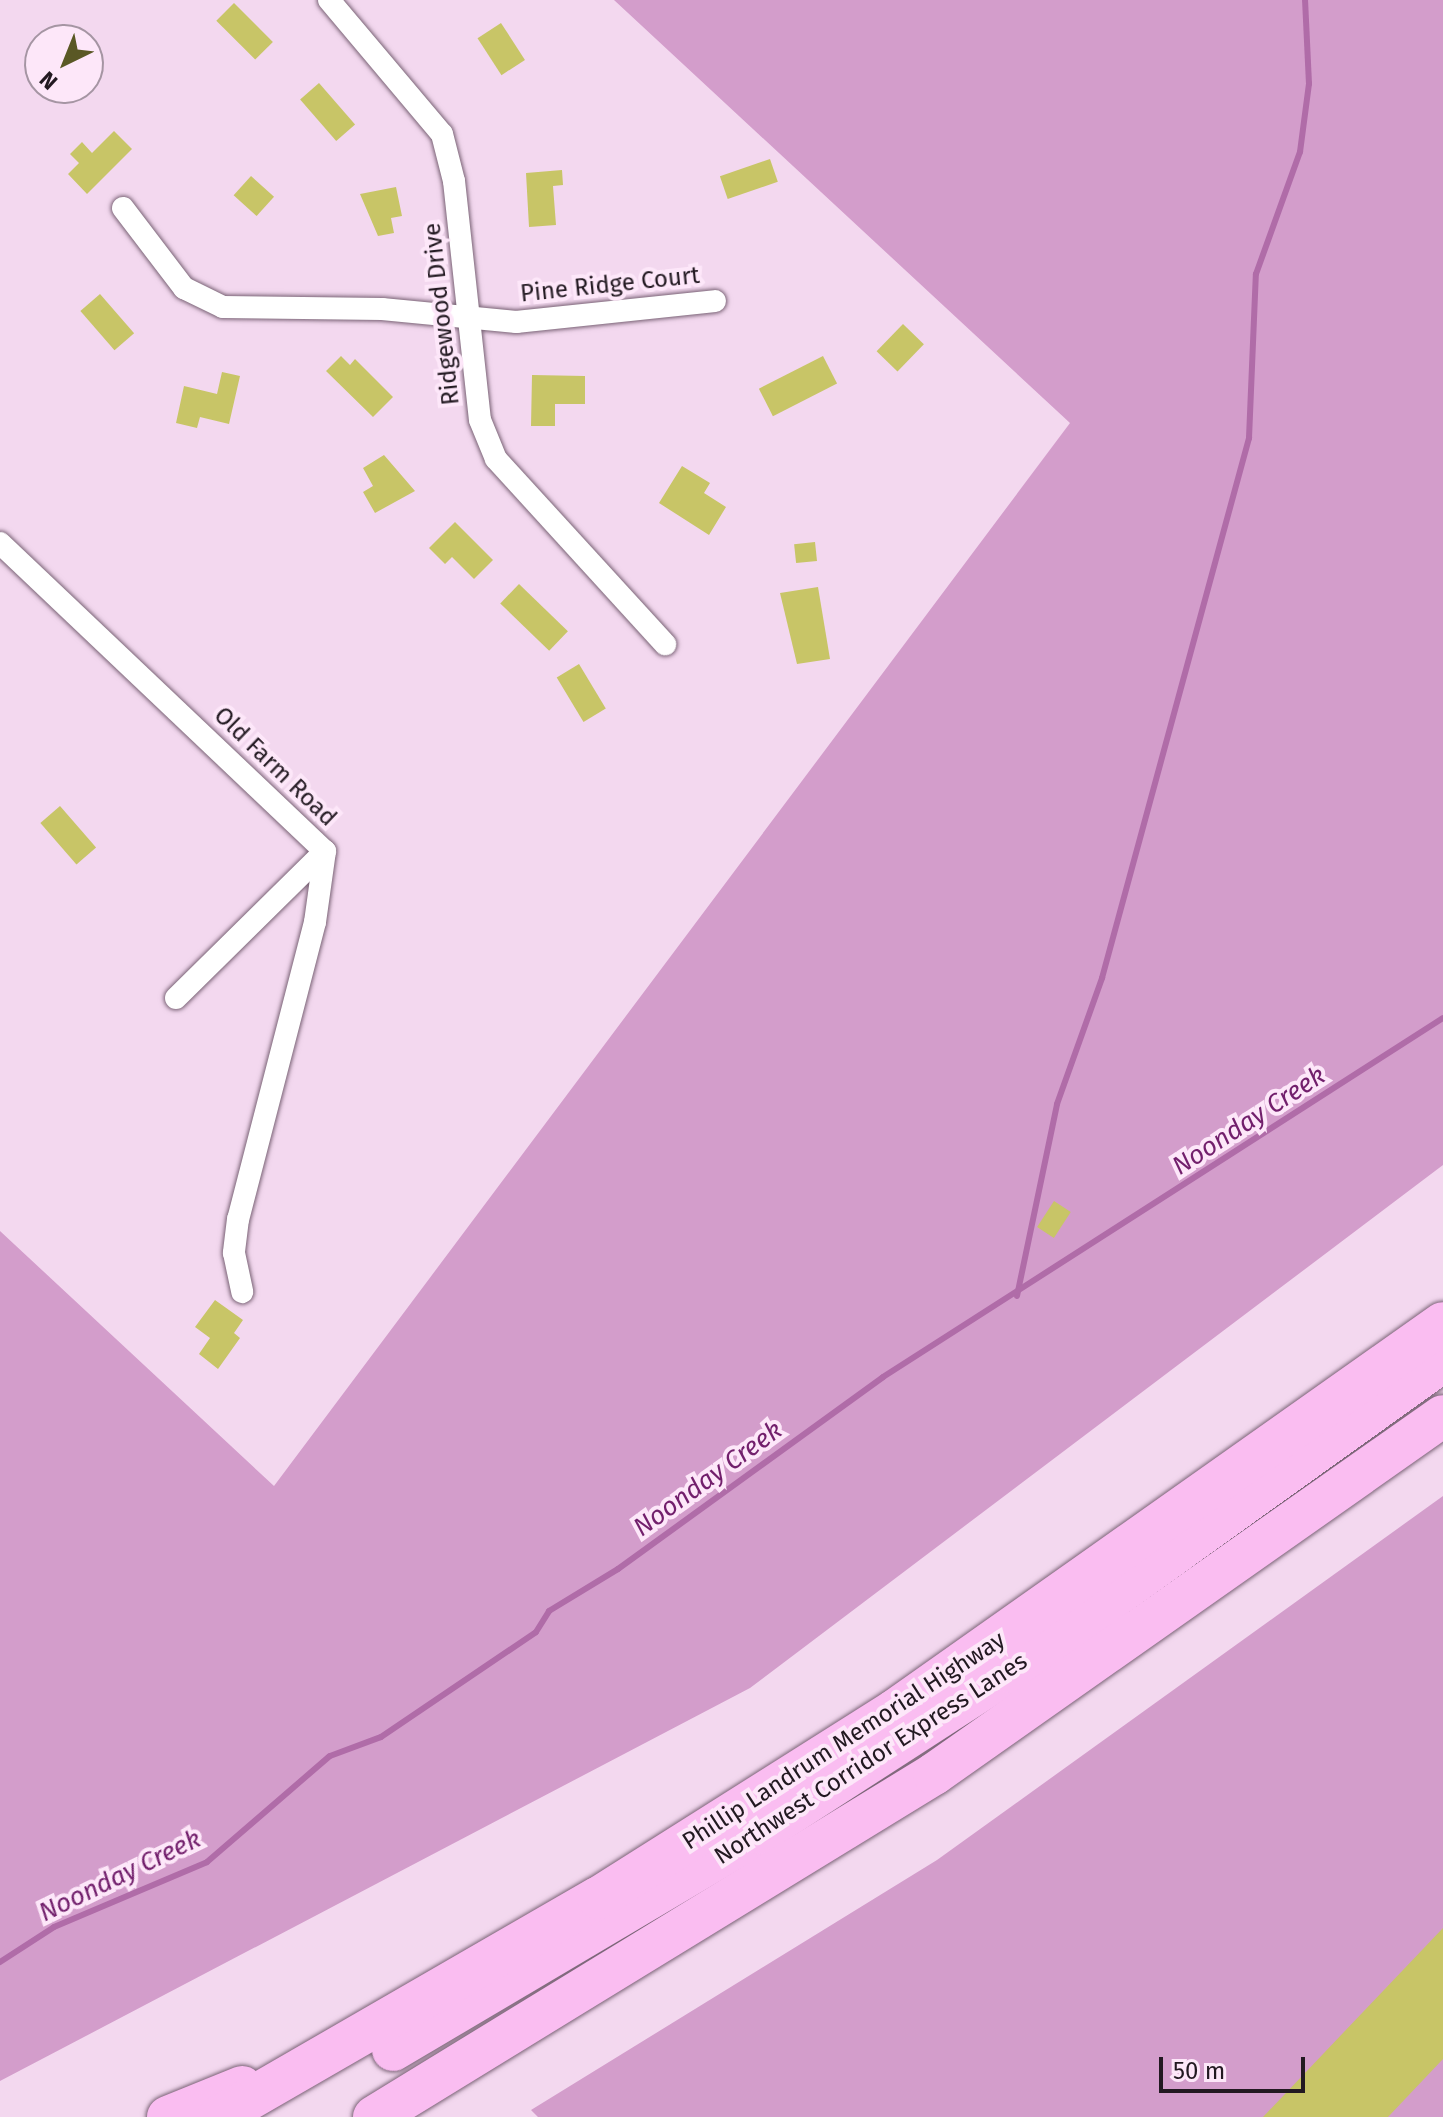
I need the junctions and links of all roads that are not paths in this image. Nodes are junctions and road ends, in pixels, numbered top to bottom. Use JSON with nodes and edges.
{"nodes":[{"id":1,"x":329,"y":0,"type":"edge"},
{"id":2,"x":123,"y":208,"type":"dead end"},
{"id":3,"x":715,"y":301,"type":"dead end"},
{"id":4,"x":464,"y":315,"type":"junction"},
{"id":5,"x":0,"y":543,"type":"edge"},
{"id":6,"x":665,"y":644,"type":"dead end"},
{"id":7,"x":325,"y":851,"type":"junction"},
{"id":8,"x":176,"y":998,"type":"dead end"},
{"id":9,"x":242,"y":1292,"type":"dead end"},
{"id":10,"x":1443,"y":1323,"type":"edge"},
{"id":11,"x":1443,"y":1361,"type":"edge"},
{"id":12,"x":1443,"y":1416,"type":"edge"},
{"id":13,"x":583,"y":1994,"type":"junction"},
{"id":14,"x":290,"y":2076,"type":"junction"},
{"id":15,"x":168,"y":2117,"type":"edge"},
{"id":16,"x":218,"y":2117,"type":"edge"},
{"id":17,"x":274,"y":2117,"type":"edge"},
{"id":18,"x":374,"y":2117,"type":"edge"},
{"id":19,"x":397,"y":2117,"type":"edge"}],
"edges":[{"from":1,"to":4,"type":"street","name":"Ridgewood Drive"},
{"from":2,"to":4,"type":"street","name":"Pine Ridge Court"},
{"from":3,"to":4,"type":"street","name":"Pine Ridge Court"},
{"from":4,"to":6,"type":"street","name":"Ridgewood Drive"},
{"from":5,"to":7,"type":"street","name":"Old Farm Road"},
{"from":7,"to":8,"type":"street"},
{"from":7,"to":9,"type":"street","name":"Old Farm Road"},
{"from":10,"to":14,"type":"highway","name":"Phillip Landrum Memorial Highway"},
{"from":11,"to":17,"type":"highway","name":"Northwest Corridor Express Lanes"},
{"from":12,"to":13,"type":"highway"},
{"from":13,"to":18,"type":"highway"},
{"from":13,"to":19,"type":"highway"},
{"from":14,"to":15,"type":"highway"},
{"from":14,"to":16,"type":"highway","name":"Phillip Landrum Memorial Highway"}]}
